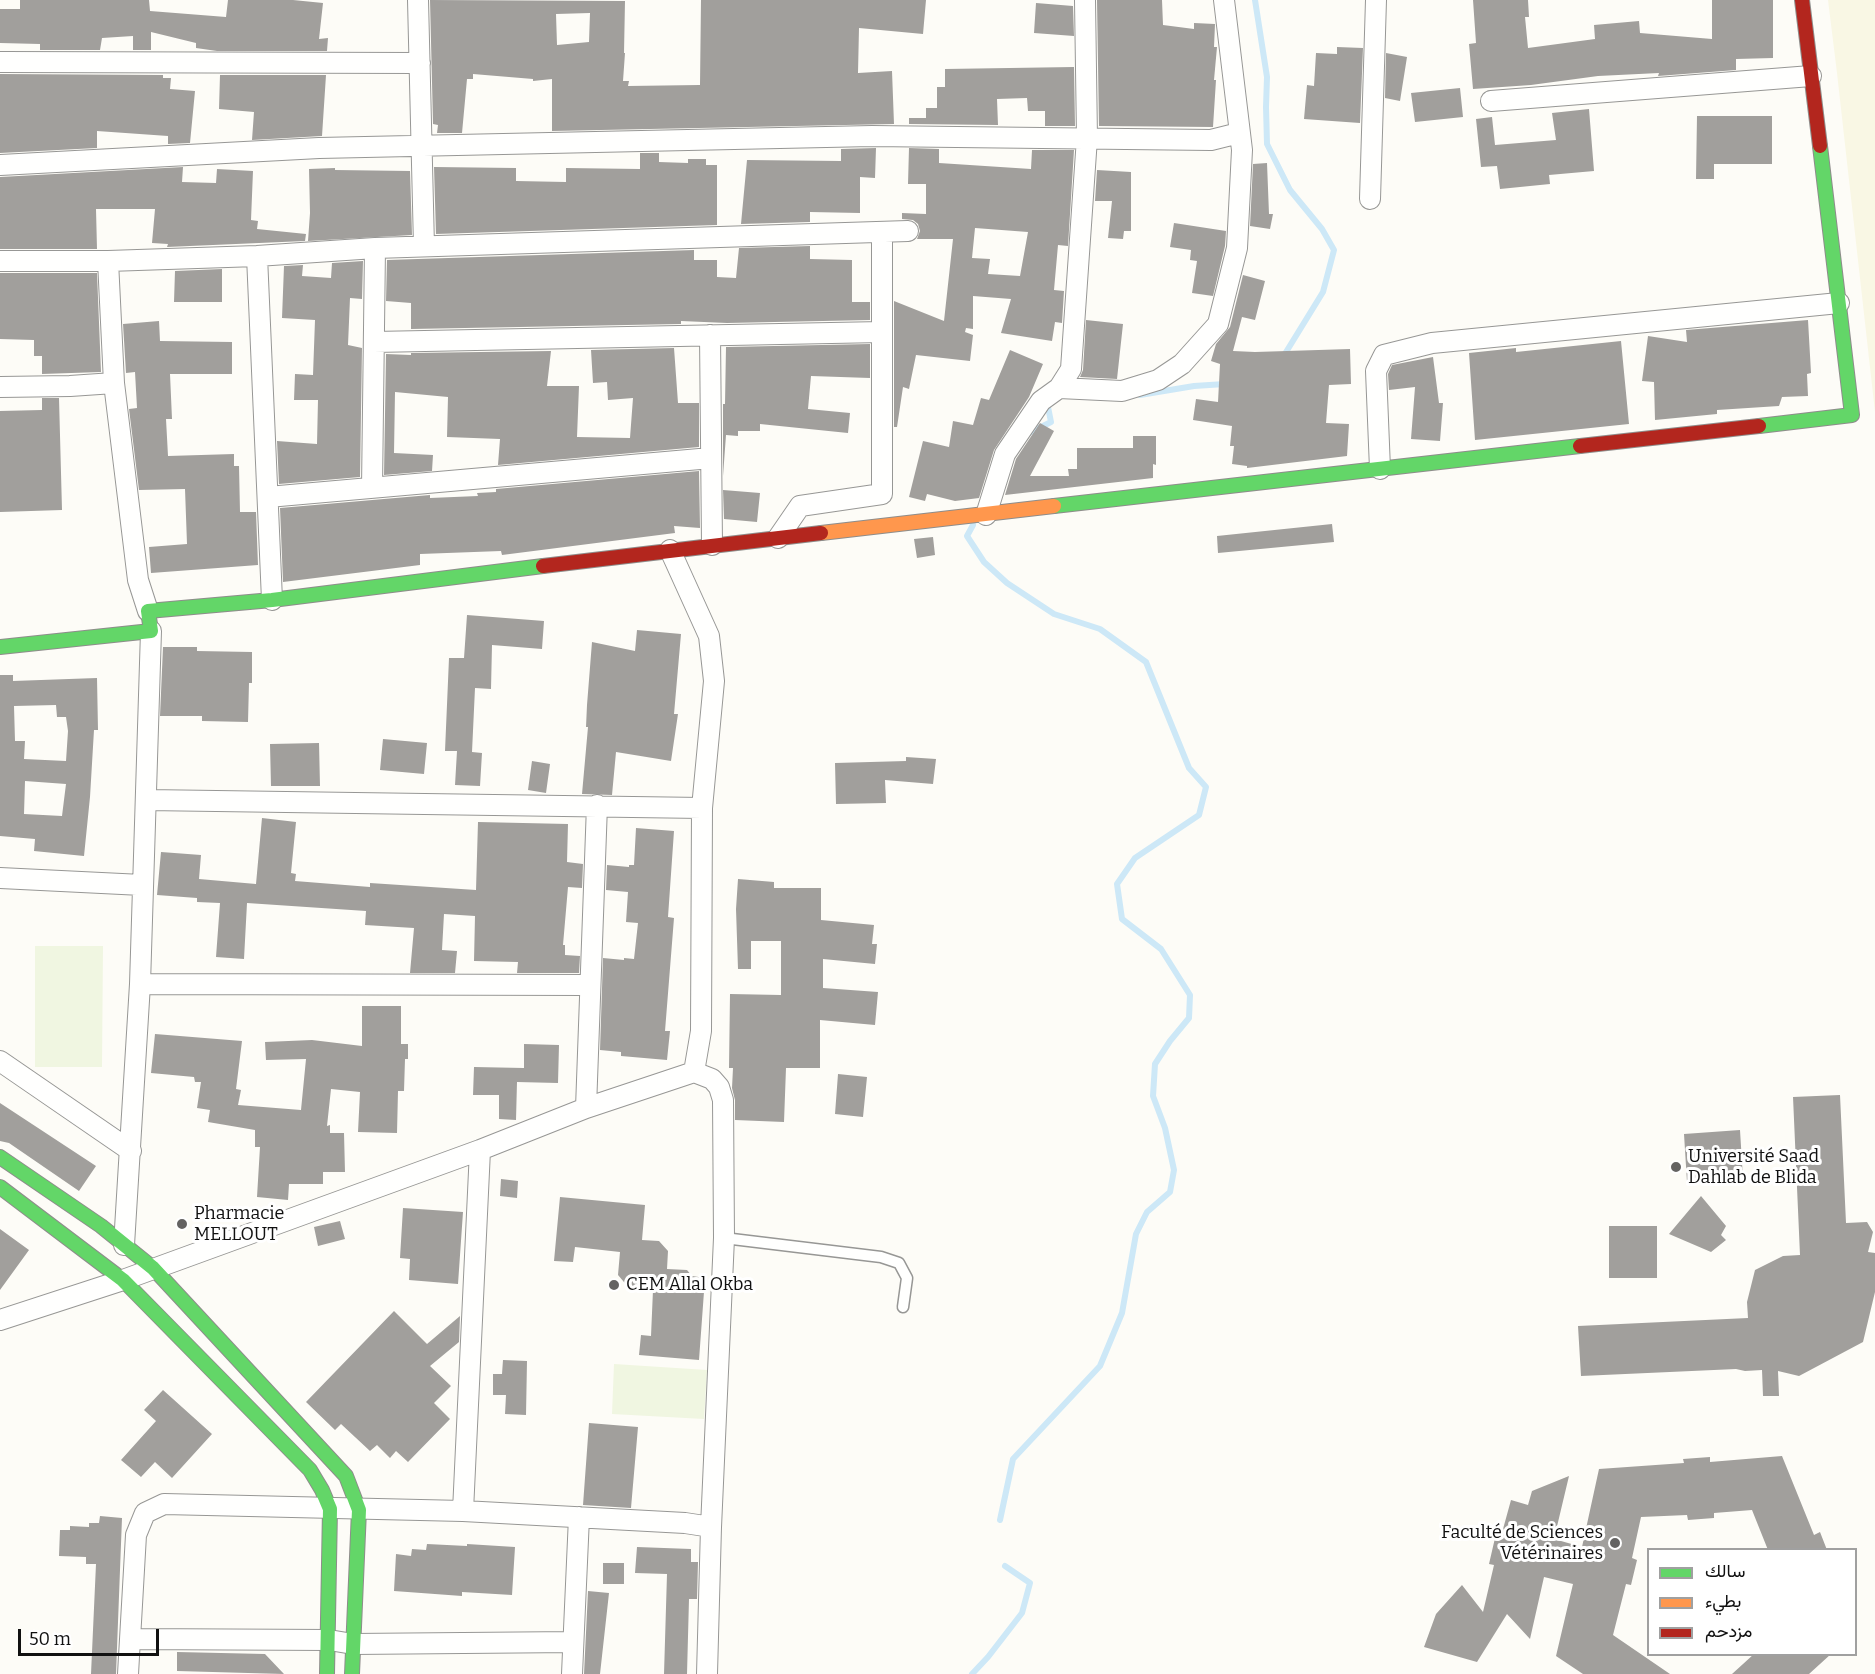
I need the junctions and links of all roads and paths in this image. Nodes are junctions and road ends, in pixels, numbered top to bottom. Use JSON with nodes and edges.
{"nodes":[{"id":1,"x":418,"y":0,"type":"edge"},
{"id":2,"x":1085,"y":0,"type":"edge"},
{"id":3,"x":1224,"y":0,"type":"edge"},
{"id":4,"x":1376,"y":0,"type":"edge"},
{"id":5,"x":1802,"y":0,"type":"edge"},
{"id":6,"x":0,"y":62,"type":"edge"},
{"id":7,"x":420,"y":63,"type":"junction"},
{"id":8,"x":1811,"y":76,"type":"junction"},
{"id":9,"x":1491,"y":101,"type":"dead end"},
{"id":10,"x":1239,"y":133,"type":"junction"},
{"id":11,"x":1087,"y":138,"type":"junction"},
{"id":12,"x":421,"y":147,"type":"junction"},
{"id":13,"x":0,"y":165,"type":"edge"},
{"id":14,"x":1370,"y":199,"type":"dead end"},
{"id":15,"x":908,"y":231,"type":"dead end"},
{"id":16,"x":882,"y":232,"type":"junction"},
{"id":17,"x":424,"y":246,"type":"junction"},
{"id":18,"x":375,"y":248,"type":"junction"},
{"id":19,"x":257,"y":255,"type":"junction"},
{"id":20,"x":0,"y":261,"type":"edge"},
{"id":21,"x":108,"y":261,"type":"junction"},
{"id":22,"x":1839,"y":303,"type":"junction"},
{"id":23,"x":882,"y":332,"type":"junction"},
{"id":24,"x":710,"y":335,"type":"junction"},
{"id":25,"x":374,"y":342,"type":"junction"},
{"id":26,"x":114,"y":383,"type":"junction"},
{"id":27,"x":0,"y":387,"type":"edge"},
{"id":28,"x":1059,"y":388,"type":"junction"},
{"id":29,"x":711,"y":458,"type":"junction"},
{"id":30,"x":1380,"y":469,"type":"junction"},
{"id":31,"x":372,"y":488,"type":"junction"},
{"id":32,"x":268,"y":497,"type":"junction"},
{"id":33,"x":986,"y":515,"type":"junction"},
{"id":34,"x":778,"y":537,"type":"junction"},
{"id":35,"x":712,"y":545,"type":"junction"},
{"id":36,"x":670,"y":550,"type":"junction"},
{"id":37,"x":272,"y":600,"type":"junction"},
{"id":38,"x":148,"y":611,"type":"junction"},
{"id":39,"x":151,"y":631,"type":"junction"},
{"id":40,"x":0,"y":647,"type":"edge"},
{"id":41,"x":147,"y":800,"type":"junction"},
{"id":42,"x":597,"y":805,"type":"junction"},
{"id":43,"x":702,"y":808,"type":"junction"},
{"id":44,"x":0,"y":878,"type":"edge"},
{"id":45,"x":142,"y":885,"type":"junction"},
{"id":46,"x":140,"y":984,"type":"junction"},
{"id":47,"x":590,"y":985,"type":"junction"},
{"id":48,"x":0,"y":1062,"type":"edge"},
{"id":49,"x":694,"y":1072,"type":"junction"},
{"id":50,"x":586,"y":1108,"type":"junction"},
{"id":51,"x":480,"y":1150,"type":"junction"},
{"id":52,"x":131,"y":1151,"type":"junction"},
{"id":53,"x":0,"y":1157,"type":"edge"},
{"id":54,"x":0,"y":1187,"type":"edge"},
{"id":55,"x":724,"y":1238,"type":"junction"},
{"id":56,"x":124,"y":1245,"type":"junction"},
{"id":57,"x":153,"y":1268,"type":"junction"},
{"id":58,"x":123,"y":1280,"type":"junction"},
{"id":59,"x":903,"y":1307,"type":"dead end"},
{"id":60,"x":0,"y":1320,"type":"edge"},
{"id":61,"x":330,"y":1509,"type":"junction"},
{"id":62,"x":359,"y":1510,"type":"junction"},
{"id":63,"x":463,"y":1511,"type":"junction"},
{"id":64,"x":579,"y":1517,"type":"junction"},
{"id":65,"x":711,"y":1527,"type":"junction"},
{"id":66,"x":130,"y":1639,"type":"junction"},
{"id":67,"x":329,"y":1640,"type":"junction"},
{"id":68,"x":573,"y":1642,"type":"junction"},
{"id":69,"x":353,"y":1644,"type":"junction"},
{"id":70,"x":128,"y":1674,"type":"edge"},
{"id":71,"x":327,"y":1674,"type":"edge"},
{"id":72,"x":352,"y":1674,"type":"edge"},
{"id":73,"x":572,"y":1674,"type":"edge"},
{"id":74,"x":707,"y":1674,"type":"edge"}],
"edges":[{"from":1,"to":7,"type":"street"},
{"from":2,"to":11,"type":"street"},
{"from":3,"to":10,"type":"street"},
{"from":4,"to":14,"type":"street"},
{"from":5,"to":8,"type":"street"},
{"from":6,"to":7,"type":"street"},
{"from":7,"to":12,"type":"street"},
{"from":8,"to":9,"type":"street"},
{"from":8,"to":22,"type":"street"},
{"from":10,"to":11,"type":"street"},
{"from":10,"to":28,"type":"street"},
{"from":11,"to":12,"type":"street"},
{"from":11,"to":28,"type":"street"},
{"from":12,"to":13,"type":"street"},
{"from":12,"to":17,"type":"street"},
{"from":15,"to":16,"type":"street"},
{"from":16,"to":17,"type":"street"},
{"from":16,"to":23,"type":"street"},
{"from":17,"to":18,"type":"street"},
{"from":18,"to":19,"type":"street"},
{"from":18,"to":25,"type":"street"},
{"from":19,"to":21,"type":"street"},
{"from":19,"to":32,"type":"street"},
{"from":20,"to":21,"type":"street"},
{"from":21,"to":26,"type":"street"},
{"from":22,"to":30,"type":"street"},
{"from":22,"to":30,"type":"street"},
{"from":23,"to":24,"type":"street"},
{"from":23,"to":34,"type":"street"},
{"from":24,"to":25,"type":"street"},
{"from":24,"to":29,"type":"street"},
{"from":25,"to":31,"type":"street"},
{"from":26,"to":27,"type":"street"},
{"from":26,"to":38,"type":"street"},
{"from":28,"to":33,"type":"street"},
{"from":29,"to":31,"type":"street"},
{"from":29,"to":35,"type":"street"},
{"from":30,"to":33,"type":"street"},
{"from":31,"to":32,"type":"street"},
{"from":32,"to":37,"type":"street"},
{"from":33,"to":34,"type":"street"},
{"from":34,"to":35,"type":"street"},
{"from":35,"to":36,"type":"street"},
{"from":36,"to":37,"type":"street"},
{"from":36,"to":43,"type":"street"},
{"from":37,"to":38,"type":"street"},
{"from":38,"to":39,"type":"street"},
{"from":39,"to":40,"type":"street"},
{"from":39,"to":41,"type":"street"},
{"from":41,"to":42,"type":"street"},
{"from":41,"to":45,"type":"street"},
{"from":42,"to":43,"type":"street"},
{"from":42,"to":47,"type":"street"},
{"from":43,"to":49,"type":"street"},
{"from":44,"to":45,"type":"street"},
{"from":45,"to":46,"type":"street"},
{"from":46,"to":47,"type":"street"},
{"from":46,"to":52,"type":"street"},
{"from":47,"to":50,"type":"street"},
{"from":48,"to":52,"type":"street"},
{"from":49,"to":50,"type":"street"},
{"from":49,"to":55,"type":"street"},
{"from":50,"to":51,"type":"street"},
{"from":51,"to":57,"type":"street"},
{"from":51,"to":63,"type":"street"},
{"from":52,"to":56,"type":"street"},
{"from":53,"to":56,"type":"street"},
{"from":54,"to":58,"type":"street"},
{"from":55,"to":59,"type":"lane"},
{"from":55,"to":65,"type":"street"},
{"from":56,"to":57,"type":"street"},
{"from":57,"to":58,"type":"street"},
{"from":57,"to":62,"type":"street"},
{"from":58,"to":60,"type":"street"},
{"from":58,"to":61,"type":"street"},
{"from":61,"to":62,"type":"street"},
{"from":61,"to":66,"type":"street"},
{"from":61,"to":67,"type":"street"},
{"from":62,"to":63,"type":"street"},
{"from":62,"to":69,"type":"street"},
{"from":63,"to":64,"type":"street"},
{"from":64,"to":65,"type":"street"},
{"from":64,"to":68,"type":"street"},
{"from":65,"to":74,"type":"street"},
{"from":66,"to":67,"type":"street"},
{"from":66,"to":70,"type":"street"},
{"from":67,"to":69,"type":"street"},
{"from":67,"to":71,"type":"street"},
{"from":68,"to":69,"type":"street"},
{"from":68,"to":73,"type":"street"},
{"from":69,"to":72,"type":"street"}]}
